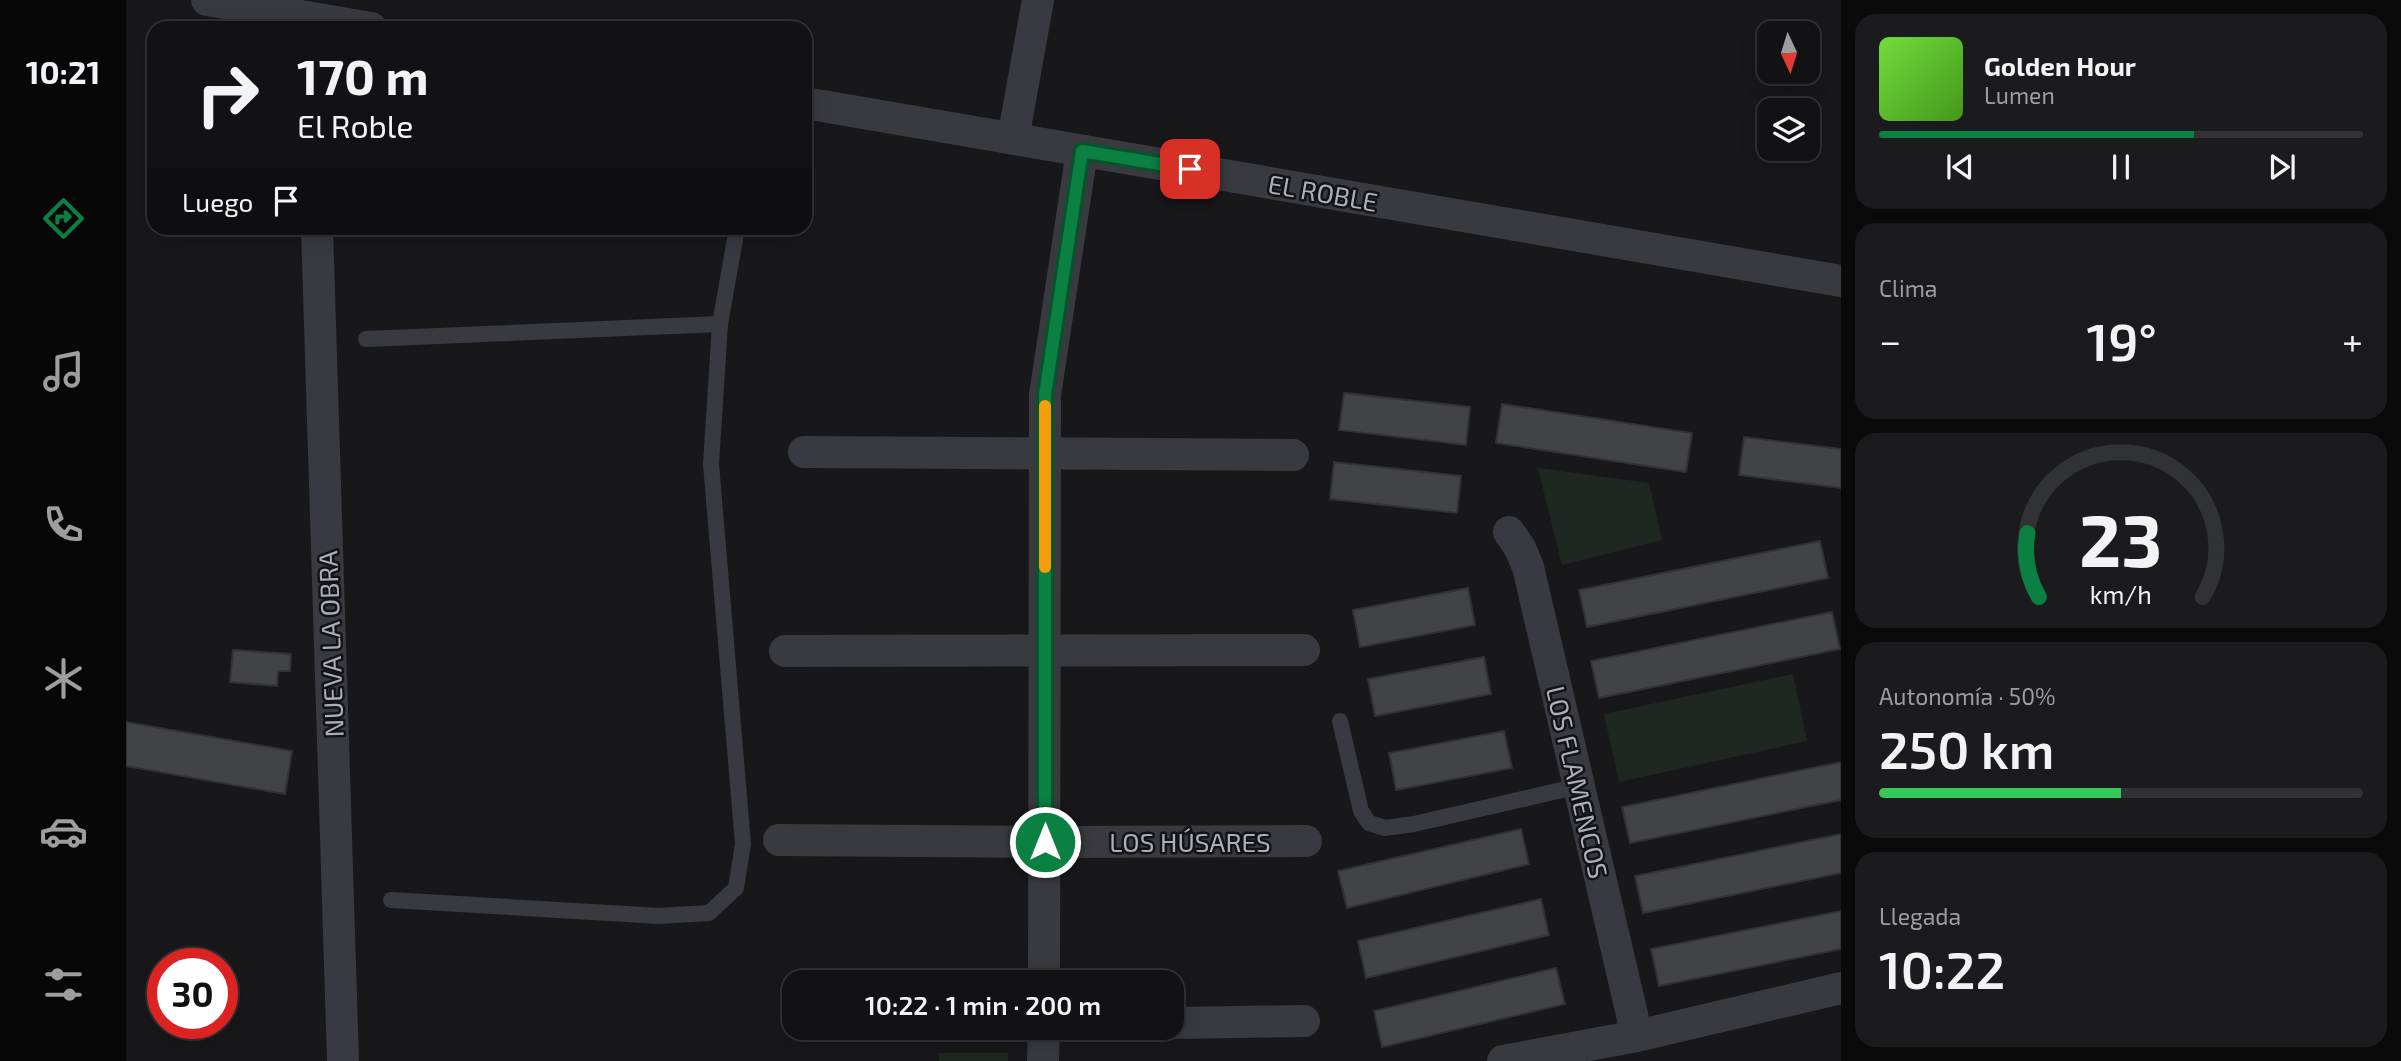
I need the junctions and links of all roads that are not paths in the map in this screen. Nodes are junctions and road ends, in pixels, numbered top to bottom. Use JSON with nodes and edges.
{"nodes":[{"id":1,"x":207,"y":0,"type":"edge"},
{"id":2,"x":1038,"y":0,"type":"edge"},
{"id":3,"x":324,"y":21,"type":"edge"},
{"id":4,"x":812,"y":104,"type":"edge"},
{"id":5,"x":1013,"y":139,"type":"junction"},
{"id":6,"x":1082,"y":151,"type":"junction"},
{"id":7,"x":317,"y":235,"type":"edge"},
{"id":8,"x":736,"y":235,"type":"edge"},
{"id":9,"x":1841,"y":281,"type":"edge"},
{"id":10,"x":720,"y":324,"type":"junction"},
{"id":11,"x":366,"y":339,"type":"dead end"},
{"id":12,"x":804,"y":452,"type":"dead end"},
{"id":13,"x":1045,"y":453,"type":"junction"},
{"id":14,"x":1293,"y":455,"type":"dead end"},
{"id":15,"x":1509,"y":532,"type":"dead end"},
{"id":16,"x":1304,"y":650,"type":"dead end"},
{"id":17,"x":786,"y":651,"type":"dead end"},
{"id":18,"x":1045,"y":651,"type":"junction"},
{"id":19,"x":1340,"y":721,"type":"dead end"},
{"id":20,"x":1579,"y":786,"type":"junction"},
{"id":21,"x":779,"y":840,"type":"dead end"},
{"id":22,"x":1306,"y":841,"type":"dead end"},
{"id":23,"x":1045,"y":842,"type":"junction"},
{"id":24,"x":391,"y":900,"type":"dead end"},
{"id":25,"x":1044,"y":970,"type":"edge"},
{"id":26,"x":1841,"y":988,"type":"edge"},
{"id":27,"x":1304,"y":1021,"type":"dead end"},
{"id":28,"x":1184,"y":1023,"type":"edge"},
{"id":29,"x":1637,"y":1036,"type":"junction"},
{"id":30,"x":1044,"y":1040,"type":"edge"},
{"id":31,"x":343,"y":1061,"type":"edge"},
{"id":32,"x":1044,"y":1061,"type":"edge"},
{"id":33,"x":1503,"y":1061,"type":"edge"}],
"edges":[{"from":1,"to":3,"type":"street"},
{"from":2,"to":5,"type":"street"},
{"from":4,"to":5,"type":"street","name":"EL ROBLE"},
{"from":5,"to":6,"type":"street","name":"EL ROBLE"},
{"from":6,"to":9,"type":"street","name":"EL ROBLE"},
{"from":6,"to":13,"type":"street"},
{"from":7,"to":31,"type":"street","name":"NUEVA LA OBRA"},
{"from":8,"to":10,"type":"lane"},
{"from":10,"to":11,"type":"lane"},
{"from":10,"to":24,"type":"lane"},
{"from":12,"to":13,"type":"street"},
{"from":13,"to":14,"type":"street"},
{"from":13,"to":18,"type":"street"},
{"from":15,"to":20,"type":"street","name":"LOS FLAMENCOS"},
{"from":16,"to":18,"type":"street"},
{"from":17,"to":18,"type":"street"},
{"from":18,"to":23,"type":"street"},
{"from":19,"to":20,"type":"lane"},
{"from":20,"to":29,"type":"street","name":"LOS FLAMENCOS"},
{"from":21,"to":23,"type":"street","name":"LOS HÚSARES"},
{"from":22,"to":23,"type":"street","name":"LOS HÚSARES"},
{"from":23,"to":25,"type":"street"},
{"from":26,"to":29,"type":"street"},
{"from":27,"to":28,"type":"street"},
{"from":29,"to":33,"type":"street"},
{"from":30,"to":32,"type":"street"}]}
